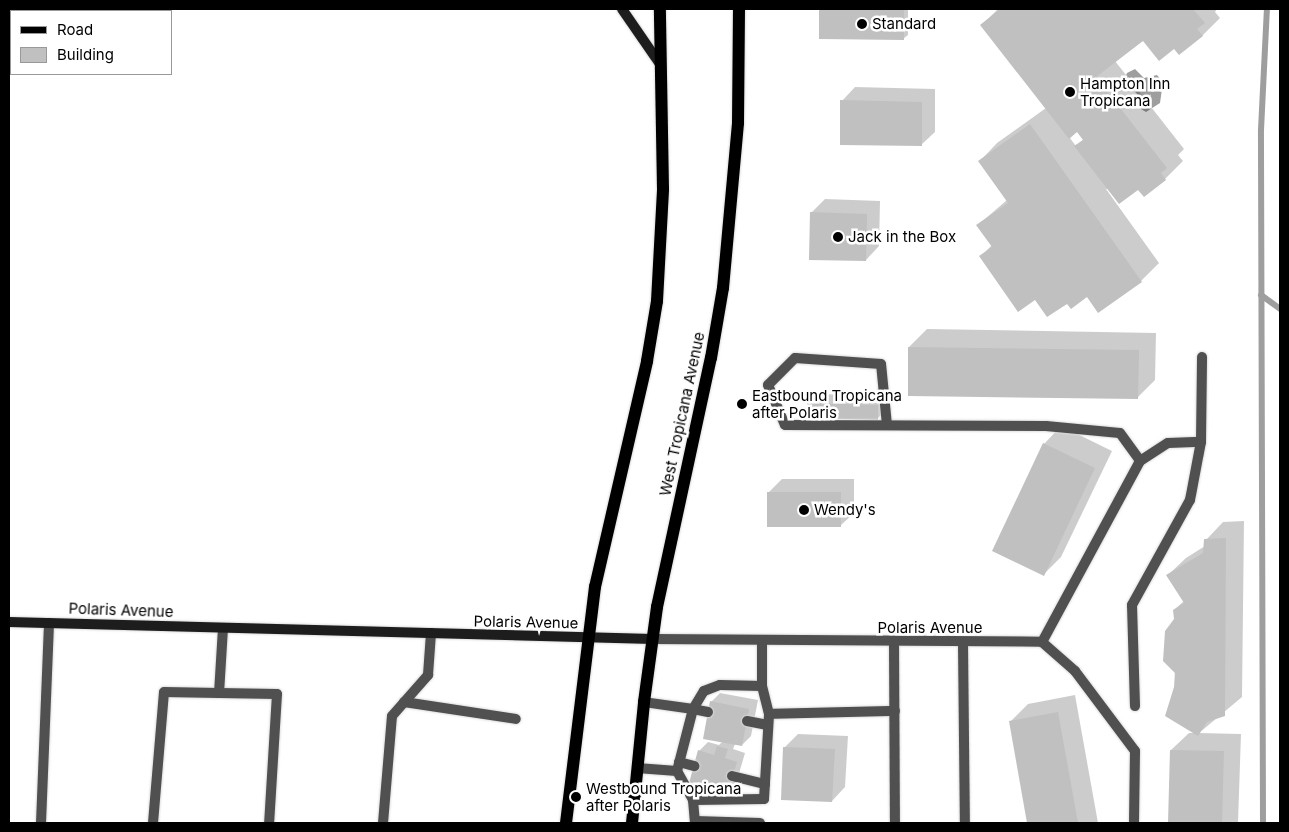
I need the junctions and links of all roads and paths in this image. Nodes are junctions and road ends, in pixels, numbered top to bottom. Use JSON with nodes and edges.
{"nodes":[{"id":1,"x":622,"y":9,"type":"edge"},
{"id":2,"x":660,"y":9,"type":"edge"},
{"id":3,"x":739,"y":9,"type":"edge"},
{"id":4,"x":660,"y":64,"type":"junction"},
{"id":5,"x":1202,"y":357,"type":"dead end"},
{"id":6,"x":887,"y":425,"type":"junction"},
{"id":7,"x":1201,"y":442,"type":"junction"},
{"id":8,"x":1140,"y":461,"type":"junction"},
{"id":9,"x":9,"y":622,"type":"edge"},
{"id":10,"x":49,"y":623,"type":"junction"},
{"id":11,"x":223,"y":628,"type":"junction"},
{"id":12,"x":431,"y":633,"type":"junction"},
{"id":13,"x":588,"y":638,"type":"junction"},
{"id":14,"x":653,"y":639,"type":"junction"},
{"id":15,"x":762,"y":641,"type":"junction"},
{"id":16,"x":1042,"y":642,"type":"junction"},
{"id":17,"x":894,"y":643,"type":"junction"},
{"id":18,"x":963,"y":643,"type":"junction"},
{"id":19,"x":762,"y":686,"type":"junction"},
{"id":20,"x":219,"y":693,"type":"junction"},
{"id":21,"x":404,"y":702,"type":"junction"},
{"id":22,"x":644,"y":702,"type":"junction"},
{"id":23,"x":1135,"y":706,"type":"dead end"},
{"id":24,"x":693,"y":709,"type":"junction"},
{"id":25,"x":895,"y":711,"type":"junction"},
{"id":26,"x":708,"y":712,"type":"dead end"},
{"id":27,"x":769,"y":714,"type":"junction"},
{"id":28,"x":516,"y":719,"type":"dead end"},
{"id":29,"x":747,"y":721,"type":"dead end"},
{"id":30,"x":768,"y":724,"type":"junction"},
{"id":31,"x":694,"y":766,"type":"dead end"},
{"id":32,"x":678,"y":767,"type":"junction"},
{"id":33,"x":636,"y":768,"type":"junction"},
{"id":34,"x":732,"y":776,"type":"dead end"},
{"id":35,"x":765,"y":784,"type":"junction"},
{"id":36,"x":693,"y":800,"type":"junction"},
{"id":37,"x":695,"y":822,"type":"edge"},
{"id":38,"x":41,"y":823,"type":"edge"},
{"id":39,"x":153,"y":823,"type":"edge"},
{"id":40,"x":269,"y":823,"type":"edge"},
{"id":41,"x":383,"y":823,"type":"edge"},
{"id":42,"x":566,"y":823,"type":"edge"},
{"id":43,"x":632,"y":823,"type":"edge"},
{"id":44,"x":760,"y":823,"type":"edge"},
{"id":45,"x":895,"y":823,"type":"edge"},
{"id":46,"x":965,"y":823,"type":"edge"},
{"id":47,"x":1134,"y":823,"type":"edge"}],
"edges":[{"from":1,"to":4,"type":"street"},
{"from":2,"to":4,"type":"main road"},
{"from":3,"to":14,"type":"main road","name":"West Tropicana Avenue"},
{"from":4,"to":13,"type":"main road"},
{"from":5,"to":7,"type":"street"},
{"from":6,"to":6,"type":"street"},
{"from":6,"to":8,"type":"street"},
{"from":7,"to":8,"type":"street"},
{"from":7,"to":23,"type":"street"},
{"from":8,"to":16,"type":"street"},
{"from":9,"to":10,"type":"street","name":"Polaris Avenue"},
{"from":10,"to":11,"type":"street","name":"Polaris Avenue"},
{"from":10,"to":38,"type":"street"},
{"from":11,"to":12,"type":"street","name":"Polaris Avenue"},
{"from":11,"to":20,"type":"street"},
{"from":12,"to":13,"type":"street","name":"Polaris Avenue"},
{"from":12,"to":21,"type":"street"},
{"from":13,"to":14,"type":"street","name":"Polaris Avenue"},
{"from":13,"to":42,"type":"main road"},
{"from":14,"to":15,"type":"street","name":"Polaris Avenue"},
{"from":14,"to":22,"type":"main road","name":"West Tropicana Avenue"},
{"from":15,"to":17,"type":"street","name":"Polaris Avenue"},
{"from":15,"to":19,"type":"street"},
{"from":16,"to":18,"type":"street","name":"Polaris Avenue"},
{"from":16,"to":47,"type":"street"},
{"from":17,"to":18,"type":"street","name":"Polaris Avenue"},
{"from":17,"to":25,"type":"street"},
{"from":18,"to":46,"type":"street"},
{"from":19,"to":24,"type":"street"},
{"from":19,"to":27,"type":"street"},
{"from":20,"to":39,"type":"street"},
{"from":20,"to":40,"type":"street"},
{"from":21,"to":28,"type":"street"},
{"from":21,"to":41,"type":"street"},
{"from":22,"to":24,"type":"street"},
{"from":22,"to":33,"type":"main road","name":"West Tropicana Avenue"},
{"from":24,"to":26,"type":"street"},
{"from":24,"to":32,"type":"street"},
{"from":25,"to":27,"type":"street"},
{"from":25,"to":45,"type":"street"},
{"from":27,"to":30,"type":"street"},
{"from":29,"to":30,"type":"street"},
{"from":30,"to":35,"type":"street"},
{"from":31,"to":32,"type":"street"},
{"from":32,"to":33,"type":"street"},
{"from":32,"to":36,"type":"street"},
{"from":33,"to":43,"type":"main road","name":"West Tropicana Avenue"},
{"from":34,"to":35,"type":"street"},
{"from":35,"to":36,"type":"street"},
{"from":36,"to":37,"type":"street"},
{"from":37,"to":44,"type":"street"}]}
